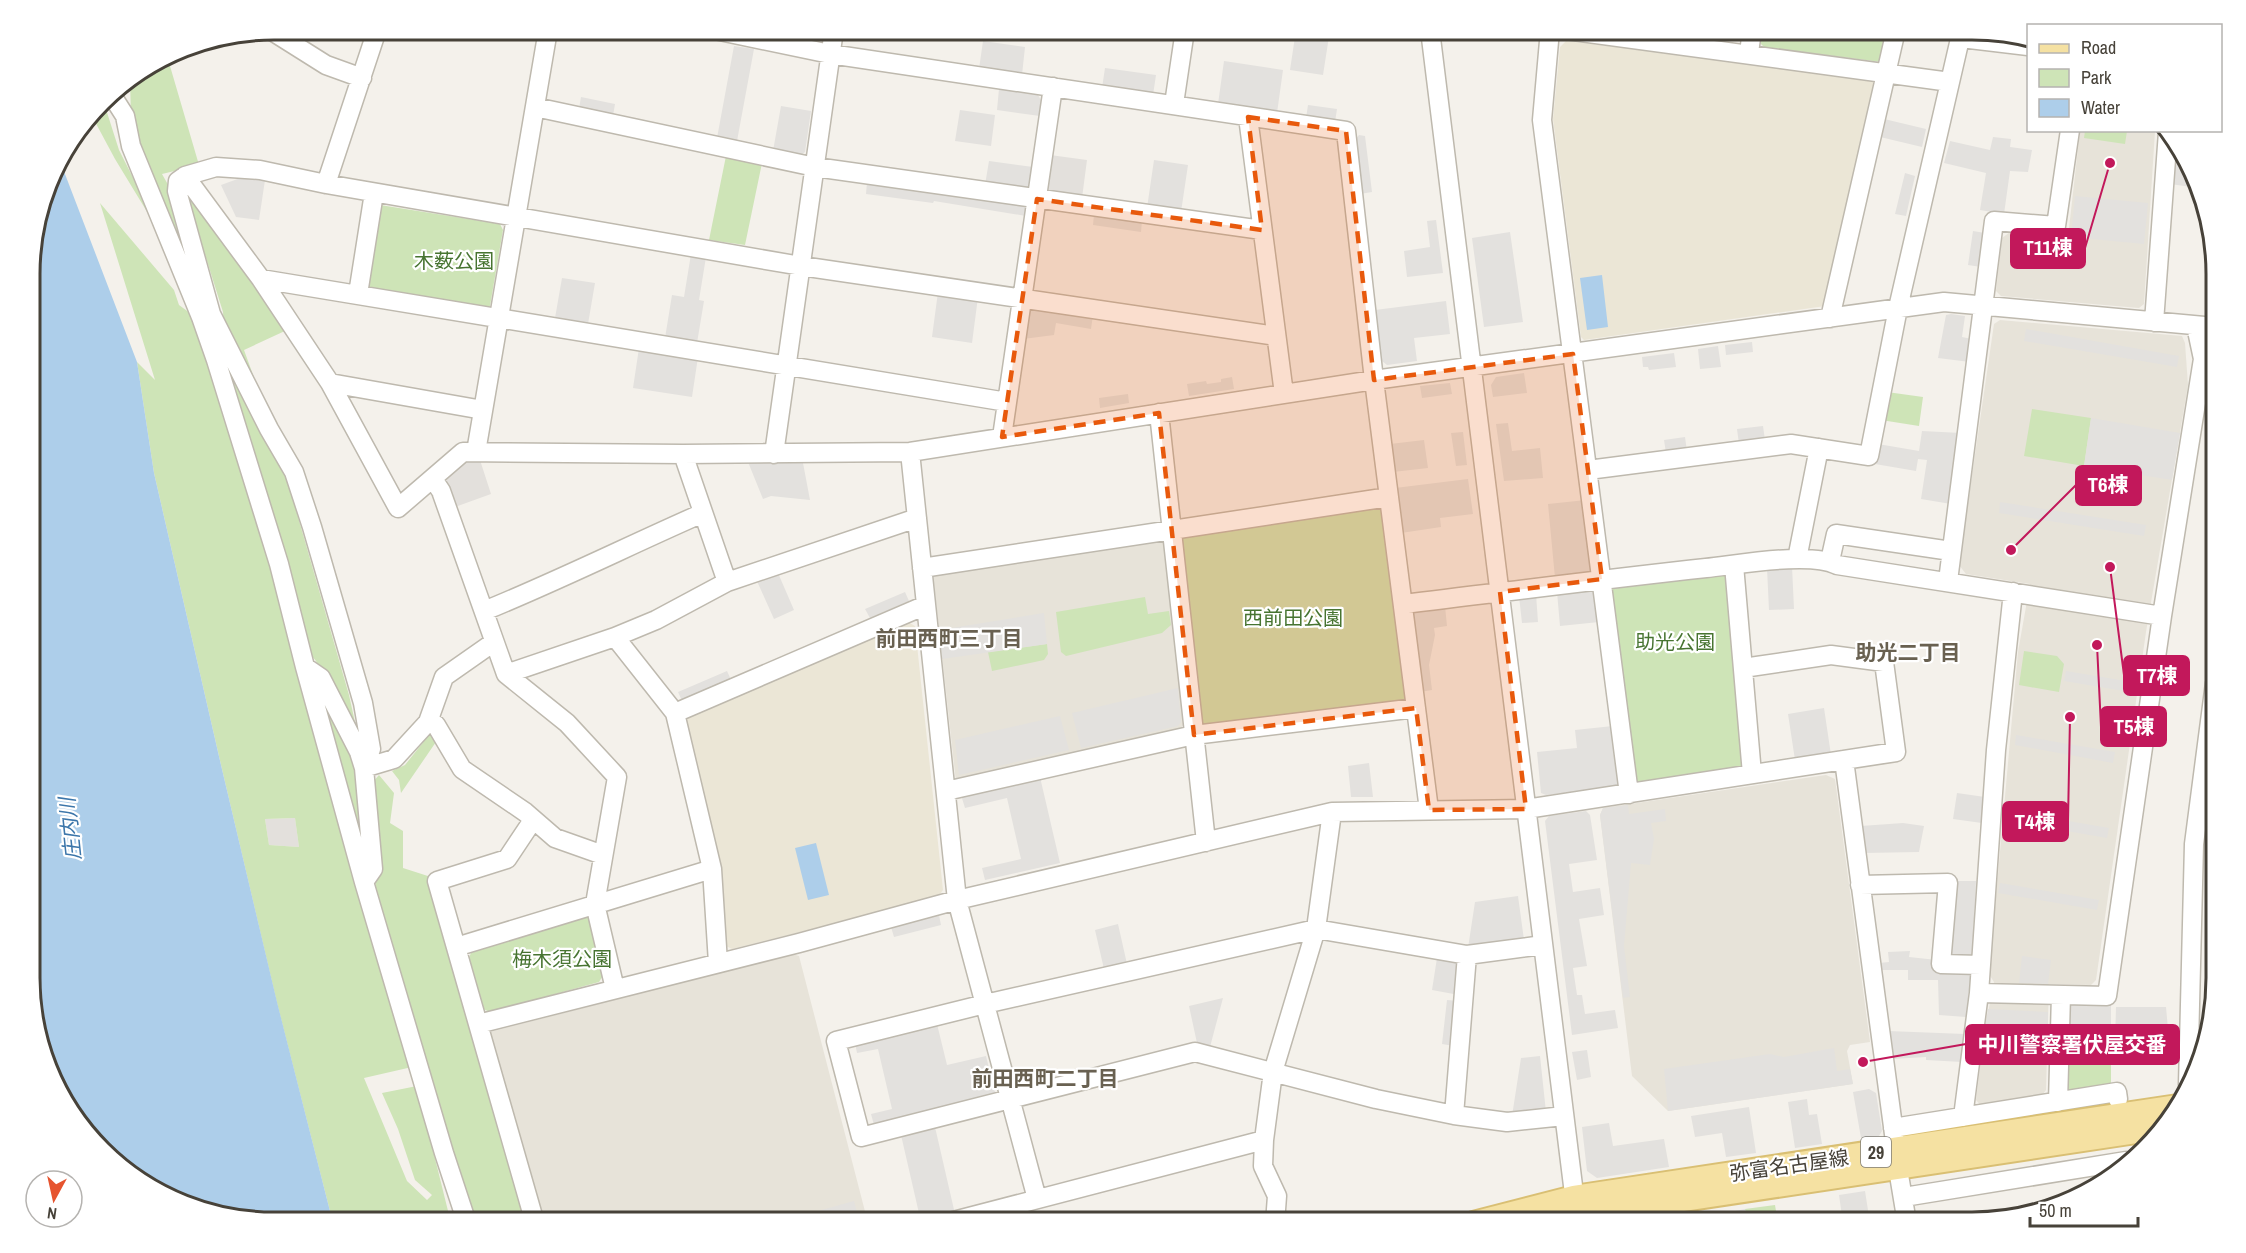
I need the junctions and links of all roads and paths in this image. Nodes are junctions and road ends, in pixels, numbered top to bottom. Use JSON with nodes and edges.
{"nodes":[{"id":1,"x":289,"y":40,"type":"edge"},
{"id":2,"x":374,"y":40,"type":"edge"},
{"id":3,"x":546,"y":40,"type":"edge"},
{"id":4,"x":763,"y":40,"type":"edge"},
{"id":5,"x":832,"y":40,"type":"edge"},
{"id":6,"x":1184,"y":40,"type":"edge"},
{"id":7,"x":1431,"y":40,"type":"edge"},
{"id":8,"x":1549,"y":40,"type":"edge"},
{"id":9,"x":1646,"y":40,"type":"edge"},
{"id":10,"x":1751,"y":40,"type":"edge"},
{"id":11,"x":1894,"y":40,"type":"edge"},
{"id":12,"x":1960,"y":40,"type":"edge"},
{"id":13,"x":1749,"y":53,"type":"junction"},
{"id":14,"x":830,"y":54,"type":"junction"},
{"id":15,"x":1887,"y":73,"type":"junction"},
{"id":16,"x":362,"y":78,"type":"junction"},
{"id":17,"x":1950,"y":82,"type":"junction"},
{"id":18,"x":1053,"y":87,"type":"junction"},
{"id":19,"x":124,"y":96,"type":"edge"},
{"id":20,"x":116,"y":102,"type":"edge"},
{"id":21,"x":1174,"y":104,"type":"junction"},
{"id":22,"x":535,"y":106,"type":"junction"},
{"id":23,"x":125,"y":116,"type":"junction"},
{"id":24,"x":1248,"y":117,"type":"junction"},
{"id":25,"x":2070,"y":132,"type":"edge"},
{"id":26,"x":2167,"y":147,"type":"edge"},
{"id":27,"x":814,"y":167,"type":"junction"},
{"id":28,"x":185,"y":176,"type":"junction"},
{"id":29,"x":326,"y":184,"type":"junction"},
{"id":30,"x":374,"y":192,"type":"junction"},
{"id":31,"x":1037,"y":199,"type":"junction"},
{"id":32,"x":516,"y":217,"type":"junction"},
{"id":33,"x":1262,"y":230,"type":"junction"},
{"id":34,"x":801,"y":266,"type":"junction"},
{"id":35,"x":261,"y":279,"type":"junction"},
{"id":36,"x":358,"y":294,"type":"junction"},
{"id":37,"x":1023,"y":298,"type":"junction"},
{"id":38,"x":1983,"y":306,"type":"junction"},
{"id":39,"x":1898,"y":308,"type":"junction"},
{"id":40,"x":206,"y":316,"type":"junction"},
{"id":41,"x":499,"y":317,"type":"junction"},
{"id":42,"x":1830,"y":318,"type":"junction"},
{"id":43,"x":2154,"y":322,"type":"junction"},
{"id":44,"x":2196,"y":326,"type":"junction"},
{"id":45,"x":2206,"y":326,"type":"edge"},
{"id":46,"x":1276,"y":336,"type":"junction"},
{"id":47,"x":1573,"y":354,"type":"junction"},
{"id":48,"x":786,"y":365,"type":"junction"},
{"id":49,"x":1472,"y":367,"type":"junction"},
{"id":50,"x":1374,"y":380,"type":"junction"},
{"id":51,"x":330,"y":384,"type":"junction"},
{"id":52,"x":1284,"y":394,"type":"junction"},
{"id":53,"x":1007,"y":402,"type":"junction"},
{"id":54,"x":483,"y":410,"type":"junction"},
{"id":55,"x":1159,"y":413,"type":"junction"},
{"id":56,"x":1002,"y":438,"type":"junction"},
{"id":57,"x":1819,"y":448,"type":"junction"},
{"id":58,"x":910,"y":452,"type":"junction"},
{"id":59,"x":476,"y":453,"type":"junction"},
{"id":60,"x":683,"y":454,"type":"junction"},
{"id":61,"x":774,"y":454,"type":"junction"},
{"id":62,"x":1588,"y":470,"type":"junction"},
{"id":63,"x":433,"y":479,"type":"junction"},
{"id":64,"x":1389,"y":497,"type":"junction"},
{"id":65,"x":703,"y":513,"type":"junction"},
{"id":66,"x":917,"y":518,"type":"junction"},
{"id":67,"x":1171,"y":530,"type":"junction"},
{"id":68,"x":1952,"y":551,"type":"junction"},
{"id":69,"x":1797,"y":559,"type":"junction"},
{"id":70,"x":1830,"y":561,"type":"junction"},
{"id":71,"x":1734,"y":565,"type":"junction"},
{"id":72,"x":922,"y":568,"type":"junction"},
{"id":73,"x":1602,"y":579,"type":"junction"},
{"id":74,"x":1948,"y":581,"type":"junction"},
{"id":75,"x":727,"y":582,"type":"junction"},
{"id":76,"x":1500,"y":592,"type":"junction"},
{"id":77,"x":2013,"y":592,"type":"junction"},
{"id":78,"x":1403,"y":604,"type":"junction"},
{"id":79,"x":926,"y":605,"type":"junction"},
{"id":80,"x":484,"y":611,"type":"junction"},
{"id":81,"x":2162,"y":616,"type":"junction"},
{"id":82,"x":615,"y":637,"type":"junction"},
{"id":83,"x":494,"y":642,"type":"junction"},
{"id":84,"x":304,"y":667,"type":"junction"},
{"id":85,"x":1743,"y":668,"type":"junction"},
{"id":86,"x":506,"y":674,"type":"junction"},
{"id":87,"x":1416,"y":708,"type":"junction"},
{"id":88,"x":675,"y":713,"type":"junction"},
{"id":89,"x":428,"y":722,"type":"junction"},
{"id":90,"x":1194,"y":735,"type":"junction"},
{"id":91,"x":2206,"y":756,"type":"edge"},
{"id":92,"x":1844,"y":760,"type":"junction"},
{"id":93,"x":364,"y":768,"type":"junction"},
{"id":94,"x":1752,"y":774,"type":"junction"},
{"id":95,"x":946,"y":791,"type":"junction"},
{"id":96,"x":1629,"y":794,"type":"junction"},
{"id":97,"x":1526,"y":809,"type":"junction"},
{"id":98,"x":1429,"y":810,"type":"junction"},
{"id":99,"x":1332,"y":812,"type":"junction"},
{"id":100,"x":533,"y":820,"type":"junction"},
{"id":101,"x":1206,"y":842,"type":"junction"},
{"id":102,"x":603,"y":855,"type":"junction"},
{"id":103,"x":712,"y":869,"type":"junction"},
{"id":104,"x":364,"y":882,"type":"junction"},
{"id":105,"x":1860,"y":885,"type":"junction"},
{"id":106,"x":957,"y":900,"type":"junction"},
{"id":107,"x":595,"y":903,"type":"junction"},
{"id":108,"x":1316,"y":929,"type":"junction"},
{"id":109,"x":1543,"y":945,"type":"junction"},
{"id":110,"x":456,"y":947,"type":"junction"},
{"id":111,"x":1467,"y":955,"type":"junction"},
{"id":112,"x":718,"y":963,"type":"junction"},
{"id":113,"x":1981,"y":965,"type":"junction"},
{"id":114,"x":615,"y":990,"type":"junction"},
{"id":115,"x":1979,"y":993,"type":"junction"},
{"id":116,"x":2061,"y":995,"type":"junction"},
{"id":117,"x":985,"y":1004,"type":"junction"},
{"id":118,"x":478,"y":1024,"type":"junction"},
{"id":119,"x":2188,"y":1067,"type":"edge"},
{"id":120,"x":1273,"y":1072,"type":"junction"},
{"id":121,"x":1010,"y":1099,"type":"junction"},
{"id":122,"x":2118,"y":1100,"type":"dead end"},
{"id":123,"x":2058,"y":1102,"type":"junction"},
{"id":124,"x":2166,"y":1108,"type":"edge"},
{"id":125,"x":1454,"y":1115,"type":"junction"},
{"id":126,"x":1564,"y":1116,"type":"junction"},
{"id":127,"x":1963,"y":1117,"type":"junction"},
{"id":128,"x":2150,"y":1129,"type":"edge"},
{"id":129,"x":1264,"y":1140,"type":"junction"},
{"id":130,"x":1895,"y":1148,"type":"junction"},
{"id":131,"x":2118,"y":1160,"type":"edge"},
{"id":132,"x":1904,"y":1197,"type":"junction"},
{"id":133,"x":1037,"y":1199,"type":"junction"},
{"id":134,"x":463,"y":1212,"type":"edge"},
{"id":135,"x":532,"y":1212,"type":"edge"},
{"id":136,"x":988,"y":1212,"type":"edge"},
{"id":137,"x":1276,"y":1212,"type":"edge"},
{"id":138,"x":1576,"y":1212,"type":"edge"},
{"id":139,"x":1906,"y":1212,"type":"edge"}],
"edges":[{"from":1,"to":16,"type":"street"},
{"from":2,"to":16,"type":"street"},
{"from":3,"to":22,"type":"street"},
{"from":4,"to":14,"type":"street"},
{"from":5,"to":14,"type":"street"},
{"from":6,"to":21,"type":"street"},
{"from":7,"to":49,"type":"street"},
{"from":8,"to":47,"type":"street"},
{"from":9,"to":13,"type":"street"},
{"from":10,"to":13,"type":"street"},
{"from":11,"to":15,"type":"street"},
{"from":12,"to":17,"type":"street"},
{"from":13,"to":15,"type":"street"},
{"from":14,"to":18,"type":"street"},
{"from":14,"to":27,"type":"street"},
{"from":15,"to":17,"type":"street"},
{"from":15,"to":42,"type":"street"},
{"from":16,"to":29,"type":"street"},
{"from":17,"to":39,"type":"street"},
{"from":18,"to":21,"type":"street"},
{"from":18,"to":31,"type":"street"},
{"from":19,"to":23,"type":"street"},
{"from":20,"to":23,"type":"street"},
{"from":21,"to":24,"type":"street"},
{"from":22,"to":27,"type":"street"},
{"from":22,"to":32,"type":"street"},
{"from":23,"to":40,"type":"street"},
{"from":24,"to":33,"type":"street"},
{"from":24,"to":50,"type":"street"},
{"from":25,"to":38,"type":"street"},
{"from":26,"to":43,"type":"street"},
{"from":27,"to":31,"type":"street"},
{"from":27,"to":34,"type":"street"},
{"from":28,"to":29,"type":"street"},
{"from":28,"to":35,"type":"street"},
{"from":28,"to":40,"type":"street"},
{"from":29,"to":30,"type":"street"},
{"from":30,"to":32,"type":"street"},
{"from":30,"to":36,"type":"street"},
{"from":31,"to":33,"type":"street"},
{"from":31,"to":37,"type":"street"},
{"from":32,"to":34,"type":"street"},
{"from":32,"to":41,"type":"street"},
{"from":33,"to":46,"type":"street"},
{"from":34,"to":37,"type":"street"},
{"from":34,"to":48,"type":"street"},
{"from":35,"to":36,"type":"street"},
{"from":35,"to":51,"type":"street"},
{"from":36,"to":41,"type":"street"},
{"from":37,"to":46,"type":"street"},
{"from":37,"to":53,"type":"street"},
{"from":38,"to":39,"type":"street"},
{"from":38,"to":43,"type":"street"},
{"from":38,"to":68,"type":"street"},
{"from":39,"to":42,"type":"street"},
{"from":39,"to":57,"type":"street"},
{"from":40,"to":84,"type":"street"},
{"from":40,"to":93,"type":"street"},
{"from":41,"to":48,"type":"street"},
{"from":41,"to":54,"type":"street"},
{"from":42,"to":47,"type":"street"},
{"from":43,"to":44,"type":"street"},
{"from":44,"to":45,"type":"street"},
{"from":44,"to":81,"type":"street"},
{"from":46,"to":52,"type":"street"},
{"from":47,"to":49,"type":"street"},
{"from":47,"to":62,"type":"street"},
{"from":48,"to":53,"type":"street"},
{"from":48,"to":61,"type":"street"},
{"from":49,"to":50,"type":"street"},
{"from":49,"to":76,"type":"street"},
{"from":50,"to":52,"type":"street"},
{"from":50,"to":64,"type":"street"},
{"from":51,"to":54,"type":"street"},
{"from":51,"to":63,"type":"street"},
{"from":52,"to":55,"type":"street"},
{"from":53,"to":56,"type":"street"},
{"from":54,"to":59,"type":"street"},
{"from":55,"to":56,"type":"street"},
{"from":55,"to":67,"type":"street"},
{"from":56,"to":58,"type":"street"},
{"from":57,"to":62,"type":"street"},
{"from":57,"to":69,"type":"street"},
{"from":58,"to":61,"type":"street"},
{"from":58,"to":66,"type":"street"},
{"from":59,"to":60,"type":"street"},
{"from":59,"to":63,"type":"street"},
{"from":60,"to":61,"type":"street"},
{"from":60,"to":65,"type":"street"},
{"from":62,"to":73,"type":"street"},
{"from":63,"to":80,"type":"street"},
{"from":64,"to":67,"type":"street"},
{"from":64,"to":78,"type":"street"},
{"from":65,"to":75,"type":"street"},
{"from":65,"to":80,"type":"street"},
{"from":66,"to":72,"type":"street"},
{"from":66,"to":75,"type":"street"},
{"from":67,"to":72,"type":"street"},
{"from":67,"to":90,"type":"street"},
{"from":68,"to":70,"type":"street"},
{"from":68,"to":74,"type":"street"},
{"from":69,"to":70,"type":"street"},
{"from":69,"to":71,"type":"street"},
{"from":70,"to":74,"type":"street"},
{"from":71,"to":73,"type":"street"},
{"from":71,"to":85,"type":"street"},
{"from":72,"to":79,"type":"street"},
{"from":73,"to":76,"type":"street"},
{"from":73,"to":96,"type":"street"},
{"from":74,"to":77,"type":"street"},
{"from":75,"to":82,"type":"street"},
{"from":76,"to":78,"type":"street"},
{"from":76,"to":97,"type":"street"},
{"from":77,"to":81,"type":"street"},
{"from":77,"to":113,"type":"street"},
{"from":78,"to":87,"type":"street"},
{"from":79,"to":88,"type":"street"},
{"from":79,"to":95,"type":"street"},
{"from":80,"to":83,"type":"street"},
{"from":81,"to":116,"type":"street"},
{"from":82,"to":86,"type":"street"},
{"from":82,"to":88,"type":"street"},
{"from":83,"to":86,"type":"street"},
{"from":83,"to":89,"type":"street"},
{"from":84,"to":93,"type":"street"},
{"from":84,"to":104,"type":"street"},
{"from":85,"to":92,"type":"street"},
{"from":85,"to":94,"type":"street"},
{"from":86,"to":102,"type":"street"},
{"from":87,"to":90,"type":"street"},
{"from":87,"to":98,"type":"street"},
{"from":88,"to":103,"type":"street"},
{"from":89,"to":93,"type":"street"},
{"from":89,"to":100,"type":"street"},
{"from":90,"to":95,"type":"street"},
{"from":90,"to":101,"type":"street"},
{"from":91,"to":119,"type":"street"},
{"from":92,"to":94,"type":"street"},
{"from":92,"to":105,"type":"street"},
{"from":93,"to":104,"type":"street"},
{"from":94,"to":96,"type":"street"},
{"from":95,"to":106,"type":"street"},
{"from":96,"to":97,"type":"street"},
{"from":97,"to":98,"type":"street"},
{"from":97,"to":109,"type":"street"},
{"from":98,"to":99,"type":"street"},
{"from":99,"to":101,"type":"street"},
{"from":99,"to":108,"type":"street"},
{"from":100,"to":102,"type":"street"},
{"from":100,"to":110,"type":"street"},
{"from":101,"to":106,"type":"street"},
{"from":102,"to":107,"type":"street"},
{"from":103,"to":107,"type":"street"},
{"from":103,"to":112,"type":"street"},
{"from":104,"to":134,"type":"street"},
{"from":105,"to":113,"type":"street"},
{"from":105,"to":130,"type":"street"},
{"from":106,"to":112,"type":"street"},
{"from":106,"to":117,"type":"street"},
{"from":107,"to":110,"type":"street"},
{"from":107,"to":114,"type":"street"},
{"from":108,"to":111,"type":"street"},
{"from":108,"to":117,"type":"street"},
{"from":108,"to":120,"type":"street"},
{"from":109,"to":111,"type":"street"},
{"from":109,"to":126,"type":"street"},
{"from":110,"to":118,"type":"street"},
{"from":111,"to":125,"type":"street"},
{"from":112,"to":114,"type":"street"},
{"from":113,"to":115,"type":"street"},
{"from":114,"to":118,"type":"street"},
{"from":115,"to":116,"type":"street"},
{"from":115,"to":127,"type":"street"},
{"from":116,"to":123,"type":"street"},
{"from":117,"to":121,"type":"street"},
{"from":117,"to":121,"type":"street"},
{"from":118,"to":135,"type":"street"},
{"from":120,"to":121,"type":"street"},
{"from":120,"to":125,"type":"street"},
{"from":120,"to":129,"type":"street"},
{"from":121,"to":133,"type":"street"},
{"from":122,"to":123,"type":"street"},
{"from":123,"to":127,"type":"street"},
{"from":124,"to":130,"type":"main road","name":"弥富名古屋線","number":"29"},
{"from":125,"to":126,"type":"street"},
{"from":126,"to":138,"type":"street"},
{"from":127,"to":130,"type":"street"},
{"from":128,"to":130,"type":"main road","name":"弥富名古屋線","number":"29"},
{"from":129,"to":133,"type":"street"},
{"from":129,"to":137,"type":"street"},
{"from":130,"to":132,"type":"street"},
{"from":130,"to":138,"type":"main road","name":"弥富名古屋線","number":"29"},
{"from":131,"to":132,"type":"street"},
{"from":132,"to":139,"type":"street"},
{"from":133,"to":136,"type":"street"}]}
